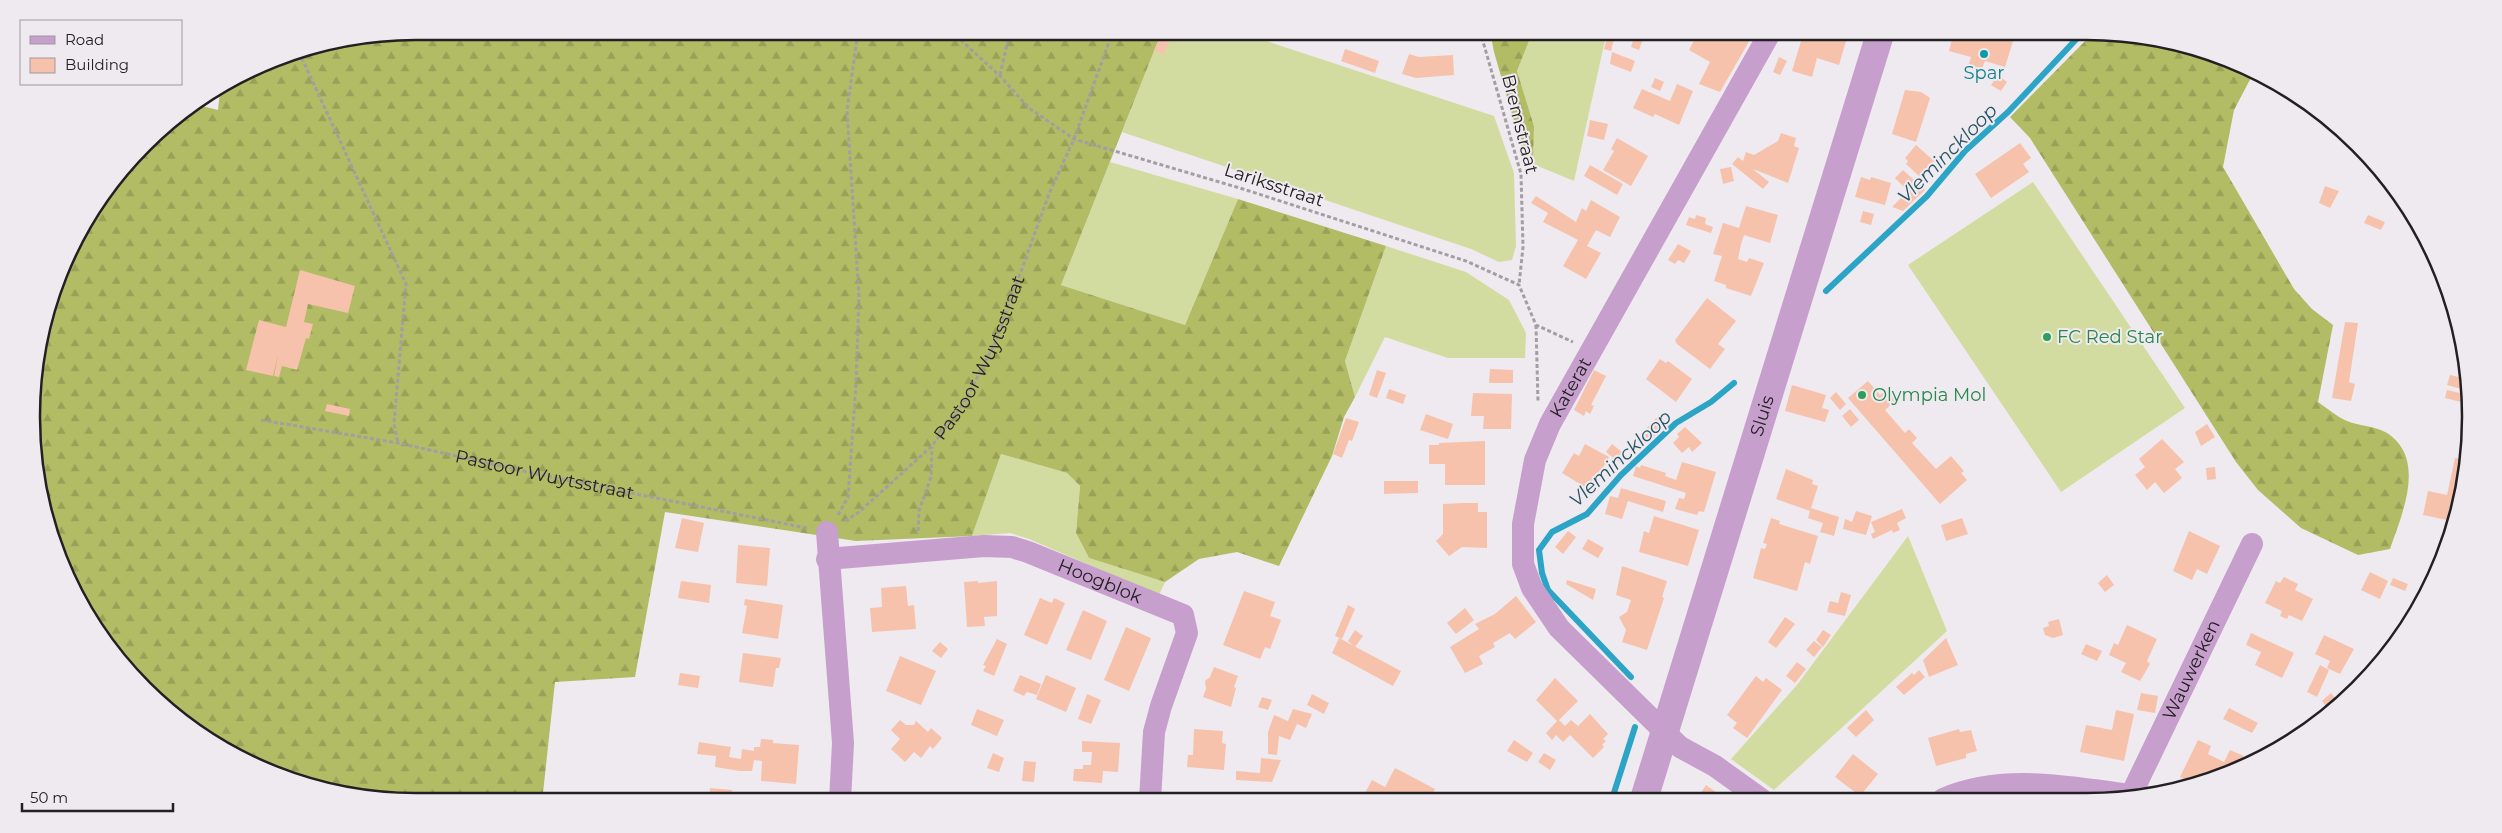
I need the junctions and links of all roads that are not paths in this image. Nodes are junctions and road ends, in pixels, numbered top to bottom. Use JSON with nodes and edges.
{"nodes":[{"id":1,"x":1766,"y":40,"type":"edge"},
{"id":2,"x":1878,"y":40,"type":"edge"},
{"id":3,"x":827,"y":532,"type":"road end"},
{"id":4,"x":2252,"y":544,"type":"dead end"},
{"id":5,"x":828,"y":559,"type":"junction"},
{"id":6,"x":1665,"y":732,"type":"junction"},
{"id":7,"x":2137,"y":790,"type":"edge"},
{"id":8,"x":2104,"y":792,"type":"edge"},
{"id":9,"x":840,"y":793,"type":"edge"},
{"id":10,"x":1150,"y":793,"type":"edge"},
{"id":11,"x":1646,"y":793,"type":"edge"},
{"id":12,"x":1753,"y":793,"type":"edge"},
{"id":13,"x":1966,"y":793,"type":"edge"}],
"edges":[{"from":1,"to":6,"type":"street","name":"Katerat"},
{"from":2,"to":6,"type":"street","name":"Sluis"},
{"from":3,"to":5,"type":"street"},
{"from":4,"to":7,"type":"street","name":"Wauwerken"},
{"from":5,"to":9,"type":"street"},
{"from":5,"to":10,"type":"street","name":"Hoogblok"},
{"from":6,"to":11,"type":"street","name":"Sluis"},
{"from":6,"to":12,"type":"street","name":"Katerat"},
{"from":8,"to":13,"type":"street","name":"Wauwerken"}]}
